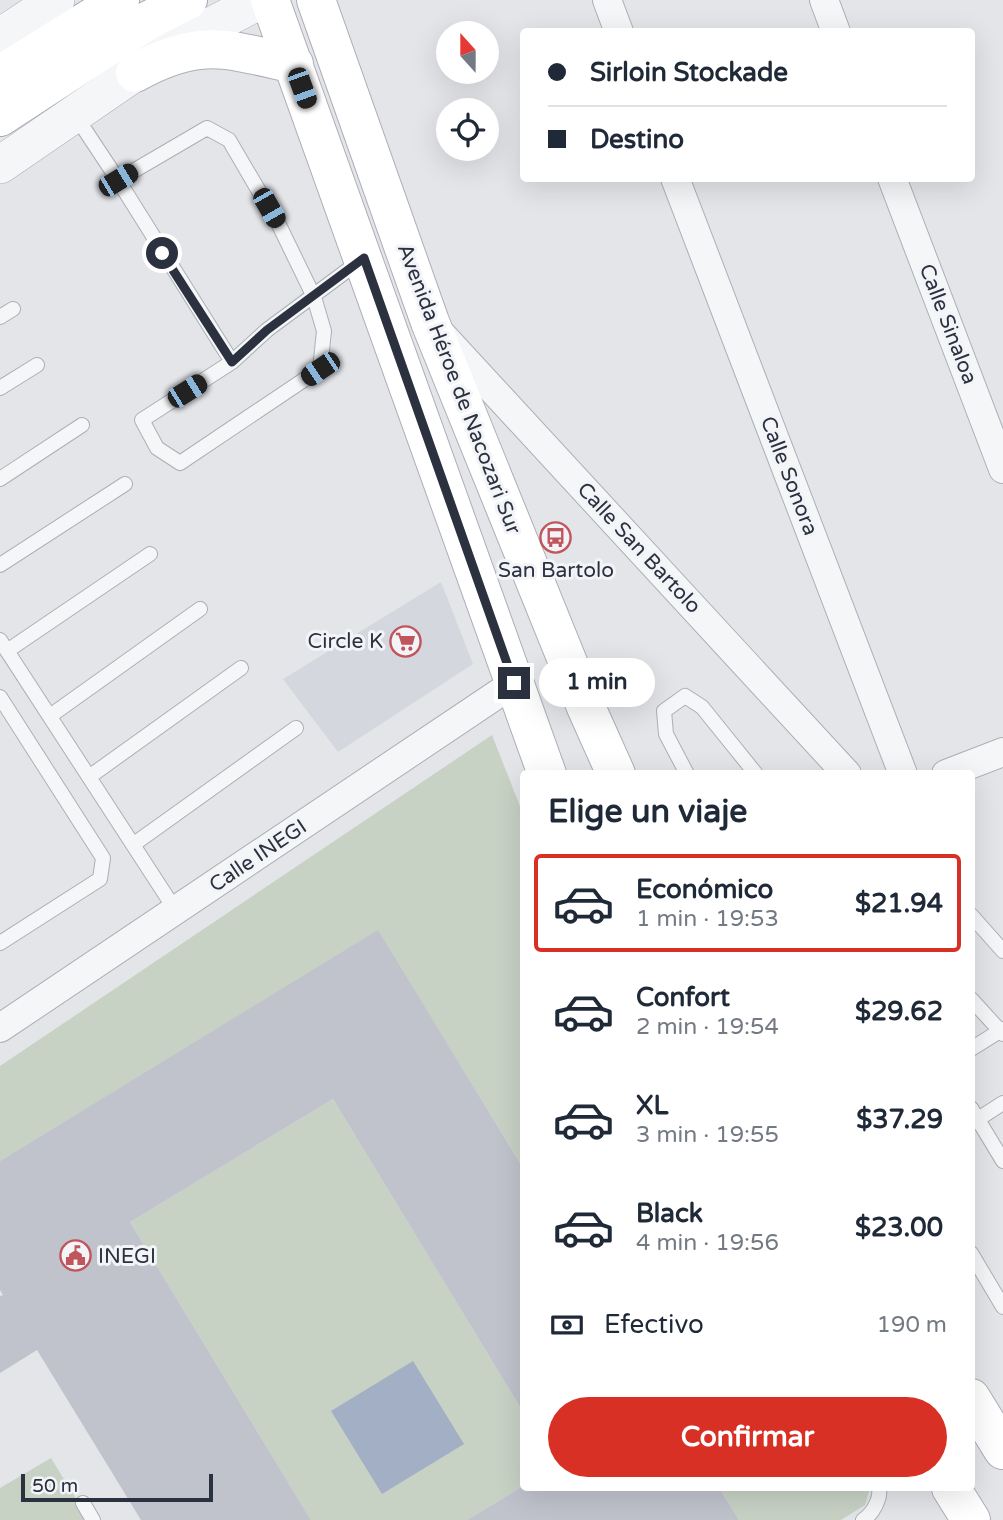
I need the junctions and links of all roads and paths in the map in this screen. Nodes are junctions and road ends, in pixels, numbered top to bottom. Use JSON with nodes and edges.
{"nodes":[{"id":1,"x":56,"y":0,"type":"edge"},
{"id":2,"x":120,"y":0,"type":"edge"},
{"id":3,"x":190,"y":0,"type":"edge"},
{"id":4,"x":261,"y":0,"type":"edge"},
{"id":5,"x":270,"y":0,"type":"edge"},
{"id":6,"x":316,"y":0,"type":"edge"},
{"id":7,"x":607,"y":0,"type":"edge"},
{"id":8,"x":824,"y":0,"type":"edge"},
{"id":9,"x":618,"y":28,"type":"edge"},
{"id":10,"x":834,"y":28,"type":"edge"},
{"id":11,"x":0,"y":37,"type":"edge"},
{"id":12,"x":178,"y":43,"type":"junction"},
{"id":13,"x":293,"y":64,"type":"junction"},
{"id":14,"x":135,"y":73,"type":"junction"},
{"id":15,"x":0,"y":75,"type":"edge"},
{"id":16,"x":74,"y":114,"type":"junction"},
{"id":17,"x":0,"y":117,"type":"edge"},
{"id":18,"x":0,"y":165,"type":"edge"},
{"id":19,"x":118,"y":180,"type":"junction"},
{"id":20,"x":677,"y":182,"type":"edge"},
{"id":21,"x":894,"y":182,"type":"edge"},
{"id":22,"x":364,"y":258,"type":"junction"},
{"id":23,"x":314,"y":297,"type":"junction"},
{"id":24,"x":430,"y":322,"type":"junction"},
{"id":25,"x":232,"y":362,"type":"junction"},
{"id":26,"x":37,"y":365,"type":"dead end"},
{"id":27,"x":0,"y":388,"type":"edge"},
{"id":28,"x":82,"y":425,"type":"dead end"},
{"id":29,"x":1003,"y":469,"type":"edge"},
{"id":30,"x":0,"y":480,"type":"edge"},
{"id":31,"x":125,"y":484,"type":"dead end"},
{"id":32,"x":150,"y":554,"type":"dead end"},
{"id":33,"x":0,"y":565,"type":"edge"},
{"id":34,"x":200,"y":609,"type":"dead end"},
{"id":35,"x":4,"y":645,"type":"edge"},
{"id":36,"x":241,"y":668,"type":"dead end"},
{"id":37,"x":514,"y":683,"type":"junction"},
{"id":38,"x":0,"y":697,"type":"edge"},
{"id":39,"x":50,"y":716,"type":"junction"},
{"id":40,"x":296,"y":728,"type":"dead end"},
{"id":41,"x":1003,"y":752,"type":"edge"},
{"id":42,"x":546,"y":770,"type":"edge"},
{"id":43,"x":614,"y":770,"type":"edge"},
{"id":44,"x":685,"y":770,"type":"edge"},
{"id":45,"x":753,"y":770,"type":"edge"},
{"id":46,"x":843,"y":770,"type":"edge"},
{"id":47,"x":901,"y":770,"type":"edge"},
{"id":48,"x":956,"y":770,"type":"edge"},
{"id":49,"x":89,"y":777,"type":"junction"},
{"id":50,"x":134,"y":844,"type":"junction"},
{"id":51,"x":176,"y":911,"type":"junction"},
{"id":52,"x":975,"y":920,"type":"edge"},
{"id":53,"x":0,"y":943,"type":"edge"},
{"id":54,"x":1003,"y":951,"type":"edge"},
{"id":55,"x":975,"y":1003,"type":"edge"},
{"id":56,"x":0,"y":1028,"type":"edge"},
{"id":57,"x":1002,"y":1031,"type":"edge"},
{"id":58,"x":975,"y":1047,"type":"edge"},
{"id":59,"x":1003,"y":1103,"type":"edge"},
{"id":60,"x":975,"y":1117,"type":"edge"},
{"id":61,"x":975,"y":1119,"type":"edge"},
{"id":62,"x":1003,"y":1161,"type":"edge"},
{"id":63,"x":975,"y":1260,"type":"edge"},
{"id":64,"x":1003,"y":1307,"type":"edge"},
{"id":65,"x":975,"y":1404,"type":"edge"},
{"id":66,"x":1003,"y":1450,"type":"edge"},
{"id":67,"x":879,"y":1491,"type":"edge"},
{"id":68,"x":952,"y":1491,"type":"edge"},
{"id":69,"x":83,"y":1503,"type":"dead end"},
{"id":70,"x":93,"y":1520,"type":"edge"},
{"id":71,"x":863,"y":1520,"type":"edge"},
{"id":72,"x":971,"y":1520,"type":"edge"}],
"edges":[{"from":1,"to":11,"type":"street"},
{"from":2,"to":15,"type":"main road"},
{"from":3,"to":12,"type":"street"},
{"from":3,"to":17,"type":"main road"},
{"from":4,"to":12,"type":"street"},
{"from":5,"to":13,"type":"main road","name":"Avenida Héroe de Nacozari Sur"},
{"from":6,"to":24,"type":"main road","name":"Avenida Héroe de Nacozari Sur"},
{"from":7,"to":9,"type":"street"},
{"from":8,"to":10,"type":"street"},
{"from":12,"to":14,"type":"street"},
{"from":13,"to":14,"type":"main road"},
{"from":13,"to":22,"type":"main road","name":"Avenida Héroe de Nacozari Sur"},
{"from":14,"to":16,"type":"street"},
{"from":16,"to":18,"type":"street"},
{"from":16,"to":19,"type":"lane"},
{"from":19,"to":23,"type":"lane"},
{"from":19,"to":25,"type":"lane"},
{"from":20,"to":47,"type":"street","name":"Calle Sonora"},
{"from":21,"to":29,"type":"street","name":"Calle Sinaloa"},
{"from":22,"to":23,"type":"lane"},
{"from":22,"to":37,"type":"main road","name":"Avenida Héroe de Nacozari Sur"},
{"from":23,"to":25,"type":"lane"},
{"from":23,"to":25,"type":"lane"},
{"from":24,"to":43,"type":"main road","name":"Avenida Héroe de Nacozari Sur"},
{"from":24,"to":46,"type":"street","name":"Calle San Bartolo"},
{"from":26,"to":27,"type":"lane"},
{"from":28,"to":30,"type":"lane"},
{"from":31,"to":33,"type":"lane"},
{"from":32,"to":35,"type":"lane"},
{"from":34,"to":39,"type":"lane"},
{"from":35,"to":39,"type":"lane"},
{"from":36,"to":49,"type":"lane"},
{"from":37,"to":42,"type":"main road","name":"Avenida Héroe de Nacozari Sur"},
{"from":37,"to":51,"type":"street","name":"Calle INEGI"},
{"from":38,"to":53,"type":"lane"},
{"from":39,"to":49,"type":"lane"},
{"from":40,"to":50,"type":"lane"},
{"from":41,"to":48,"type":"street"},
{"from":44,"to":45,"type":"lane"},
{"from":49,"to":50,"type":"lane"},
{"from":50,"to":51,"type":"lane"},
{"from":51,"to":56,"type":"street","name":"Calle INEGI"},
{"from":52,"to":54,"type":"lane"},
{"from":55,"to":57,"type":"lane"},
{"from":57,"to":58,"type":"lane"},
{"from":59,"to":60,"type":"lane"},
{"from":61,"to":62,"type":"lane"},
{"from":63,"to":64,"type":"lane"},
{"from":65,"to":66,"type":"main road"},
{"from":67,"to":71,"type":"lane"},
{"from":68,"to":72,"type":"main road"},
{"from":69,"to":70,"type":"lane"}]}
